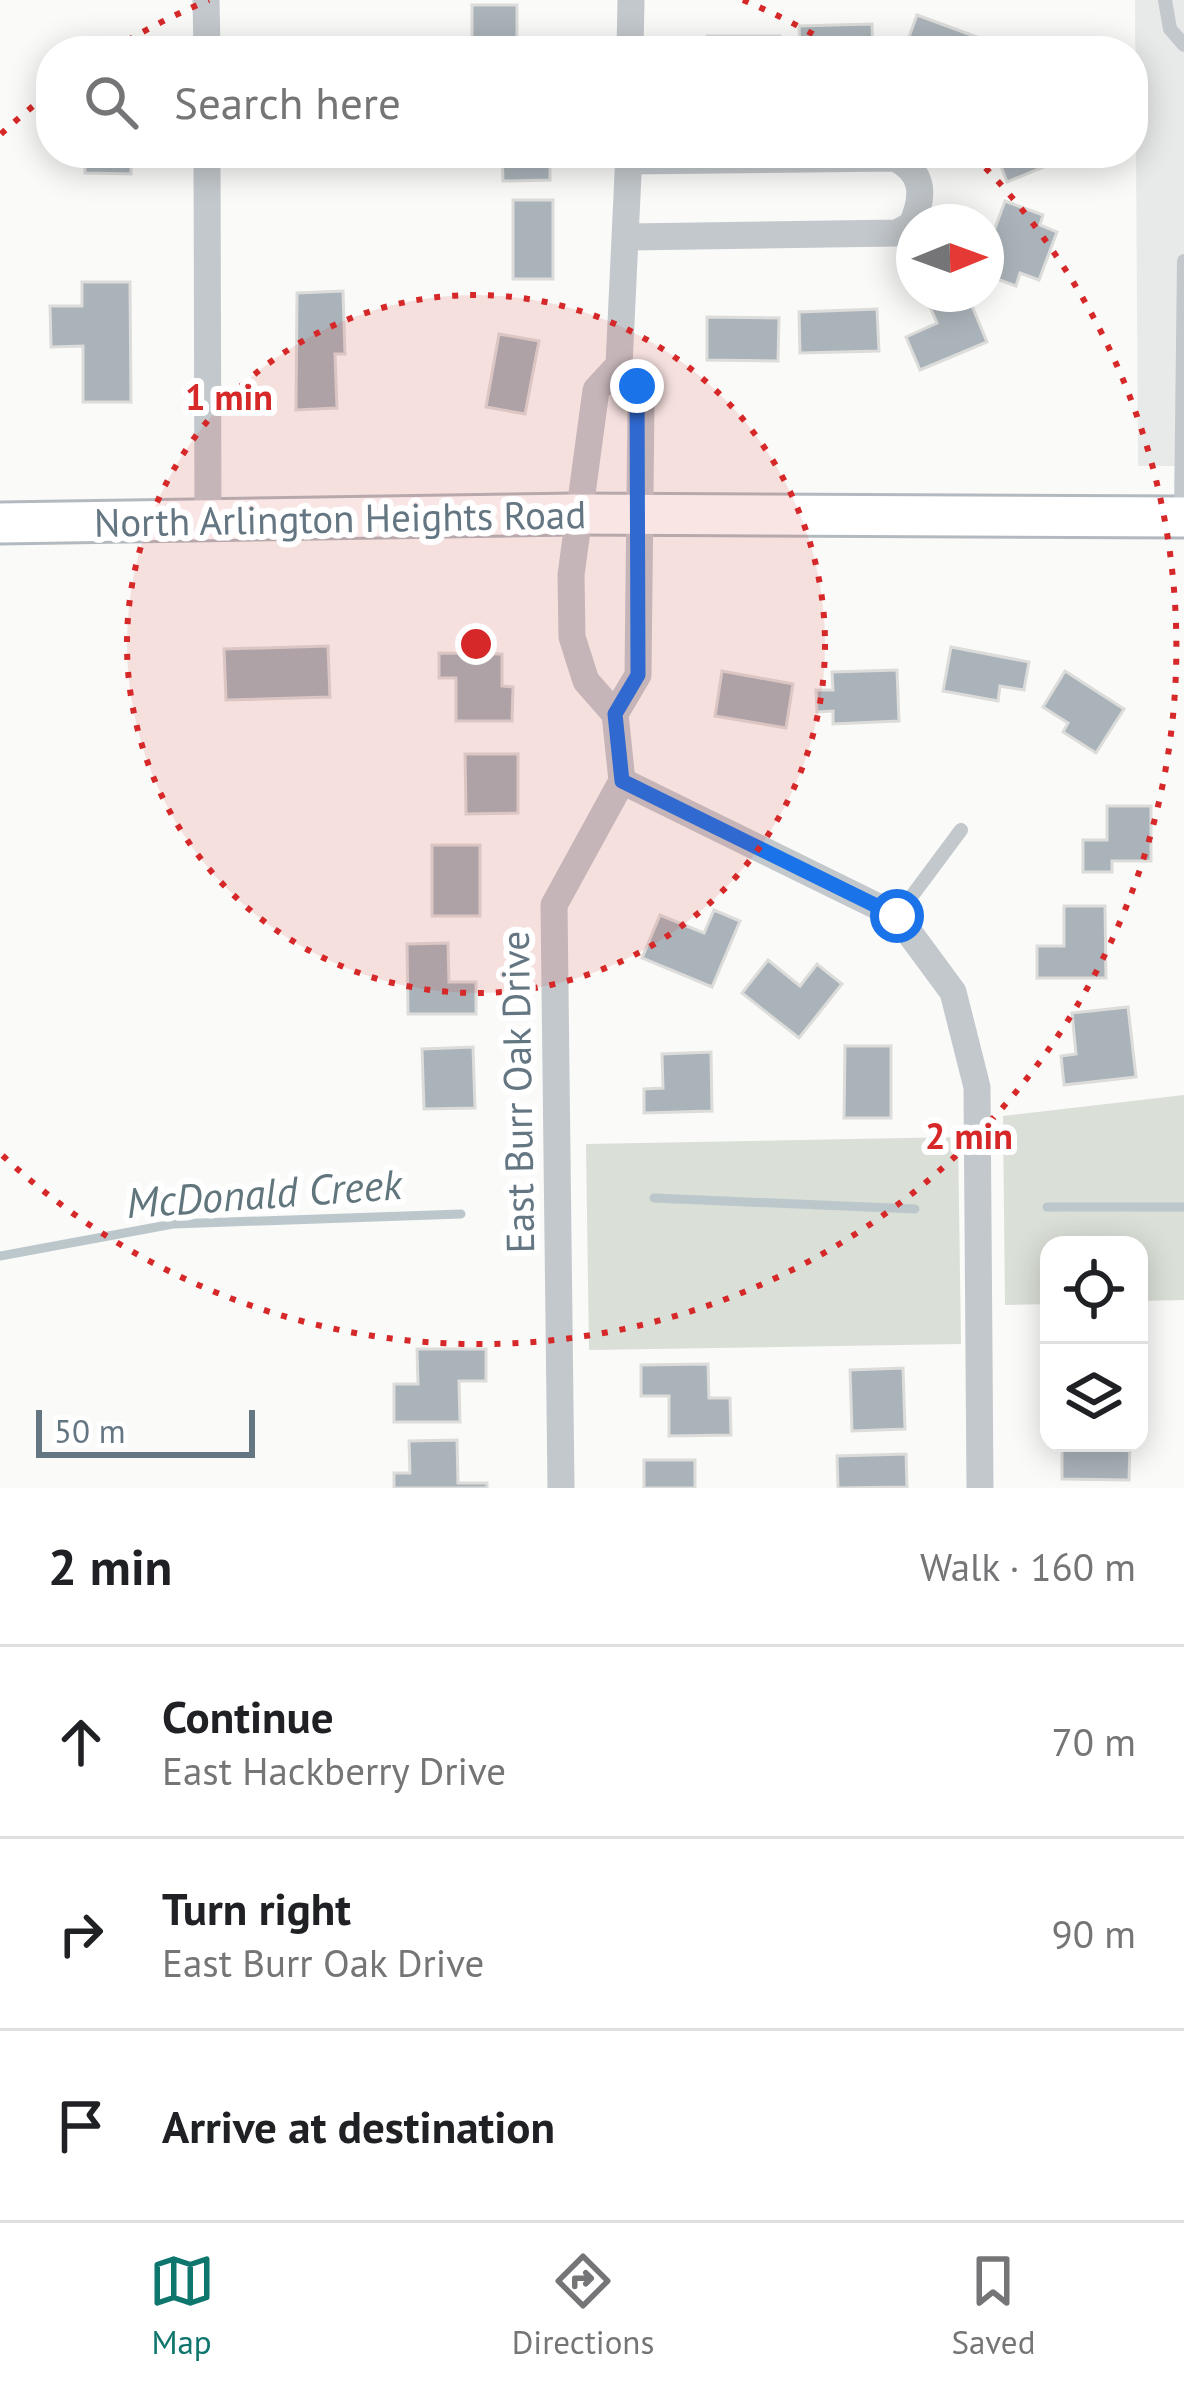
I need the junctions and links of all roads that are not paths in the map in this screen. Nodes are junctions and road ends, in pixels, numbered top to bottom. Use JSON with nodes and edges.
{"nodes":[{"id":1,"x":206,"y":0,"type":"edge"},
{"id":2,"x":631,"y":0,"type":"edge"},
{"id":3,"x":1165,"y":0,"type":"edge"},
{"id":4,"x":206,"y":36,"type":"edge"},
{"id":5,"x":630,"y":36,"type":"edge"},
{"id":6,"x":1184,"y":45,"type":"edge"},
{"id":7,"x":207,"y":168,"type":"edge"},
{"id":8,"x":629,"y":168,"type":"edge"},
{"id":9,"x":909,"y":168,"type":"edge"},
{"id":10,"x":628,"y":237,"type":"junction"},
{"id":11,"x":1184,"y":261,"type":"edge"},
{"id":12,"x":619,"y":365,"type":"junction"},
{"id":13,"x":575,"y":514,"type":"junction"},
{"id":14,"x":641,"y":514,"type":"junction"},
{"id":15,"x":1182,"y":517,"type":"edge"},
{"id":16,"x":208,"y":519,"type":"junction"},
{"id":17,"x":0,"y":523,"type":"edge"},
{"id":18,"x":615,"y":714,"type":"junction"},
{"id":19,"x":622,"y":781,"type":"junction"},
{"id":20,"x":961,"y":830,"type":"dead end"},
{"id":21,"x":897,"y":916,"type":"junction"},
{"id":22,"x":561,"y":1488,"type":"edge"},
{"id":23,"x":980,"y":1488,"type":"edge"}],
"edges":[{"from":1,"to":4,"type":"street"},
{"from":2,"to":5,"type":"street"},
{"from":3,"to":6,"type":"lane"},
{"from":7,"to":16,"type":"street"},
{"from":8,"to":10,"type":"street"},
{"from":9,"to":10,"type":"street"},
{"from":10,"to":12,"type":"street"},
{"from":11,"to":15,"type":"lane"},
{"from":12,"to":13,"type":"street"},
{"from":12,"to":14,"type":"street"},
{"from":13,"to":14,"type":"main road","name":"North Arlington Heights Road"},
{"from":13,"to":16,"type":"main road","name":"North Arlington Heights Road"},
{"from":13,"to":18,"type":"street"},
{"from":14,"to":15,"type":"main road","name":"North Arlington Heights Road"},
{"from":14,"to":18,"type":"street"},
{"from":16,"to":17,"type":"main road","name":"North Arlington Heights Road"},
{"from":18,"to":19,"type":"street"},
{"from":19,"to":21,"type":"street"},
{"from":19,"to":22,"type":"street","name":"East Burr Oak Drive"},
{"from":20,"to":21,"type":"lane"},
{"from":21,"to":23,"type":"street"}]}
